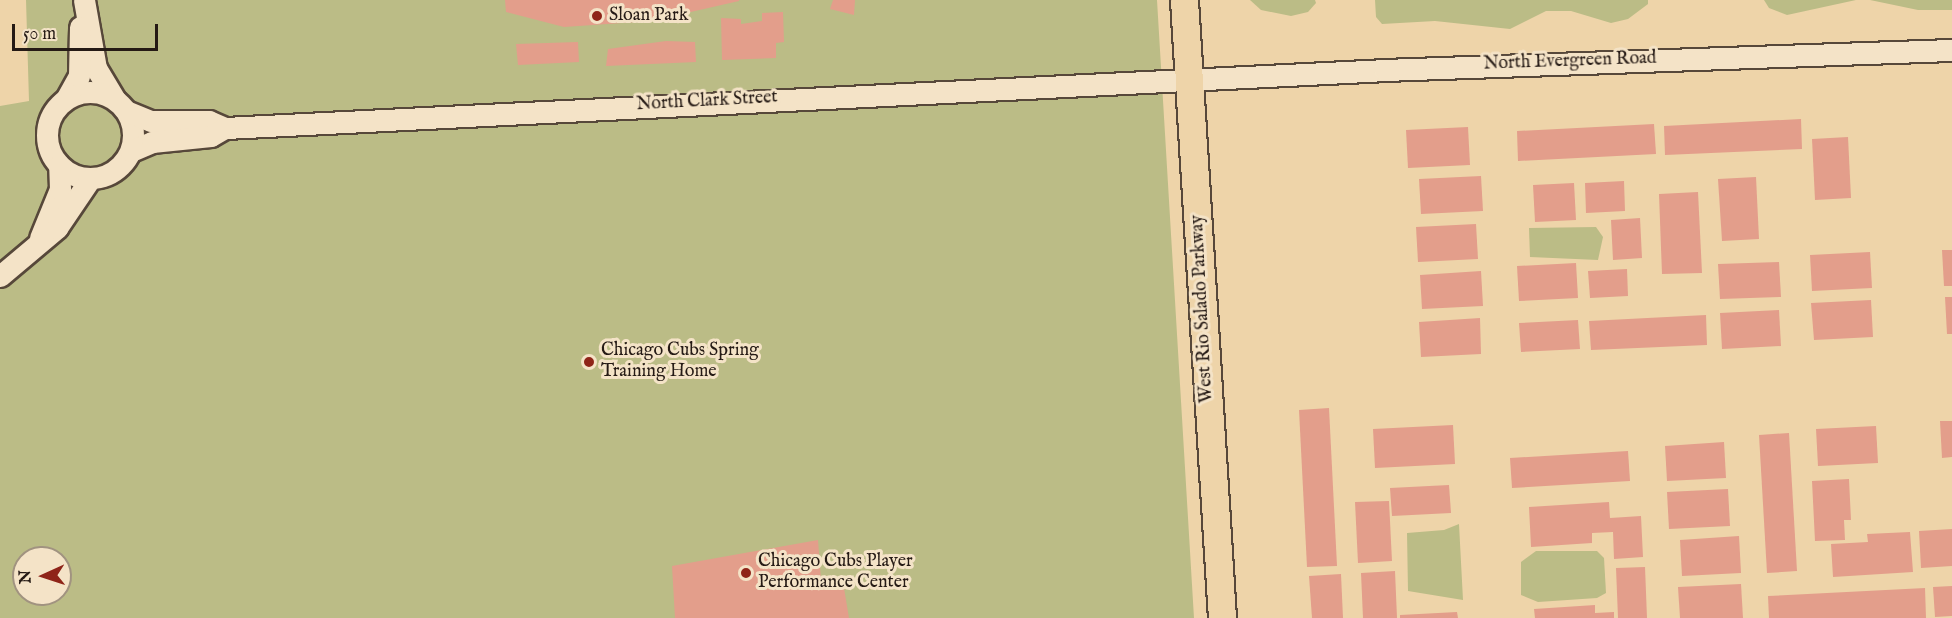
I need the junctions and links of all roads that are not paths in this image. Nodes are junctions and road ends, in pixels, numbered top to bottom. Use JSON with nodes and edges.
{"nodes":[{"id":1,"x":84,"y":0,"type":"edge"},
{"id":2,"x":1184,"y":0,"type":"edge"},
{"id":3,"x":1952,"y":50,"type":"edge"},
{"id":4,"x":1189,"y":79,"type":"junction"},
{"id":5,"x":66,"y":99,"type":"junction"},
{"id":6,"x":121,"y":105,"type":"junction"},
{"id":7,"x":225,"y":128,"type":"junction"},
{"id":8,"x":131,"y":151,"type":"junction"},
{"id":9,"x":59,"y":165,"type":"junction"},
{"id":10,"x":90,"y":179,"type":"junction"},
{"id":11,"x":40,"y":238,"type":"junction"},
{"id":12,"x":0,"y":276,"type":"edge"},
{"id":13,"x":1221,"y":618,"type":"edge"}],
"edges":[{"from":1,"to":5,"type":"street"},
{"from":1,"to":6,"type":"street"},
{"from":2,"to":4,"type":"main road","name":"West Rio Salado Parkway"},
{"from":3,"to":4,"type":"street","name":"North Evergreen Road"},
{"from":4,"to":7,"type":"street","name":"North Clark Street"},
{"from":4,"to":13,"type":"main road","name":"West Rio Salado Parkway"},
{"from":5,"to":6,"type":"street"},
{"from":5,"to":9,"type":"street"},
{"from":6,"to":7,"type":"street","name":"North Clark Street"},
{"from":6,"to":8,"type":"street"},
{"from":7,"to":8,"type":"street","name":"North Clark Street"},
{"from":8,"to":10,"type":"street"},
{"from":9,"to":10,"type":"street"},
{"from":9,"to":11,"type":"street"},
{"from":10,"to":11,"type":"street"},
{"from":11,"to":12,"type":"street"}]}
